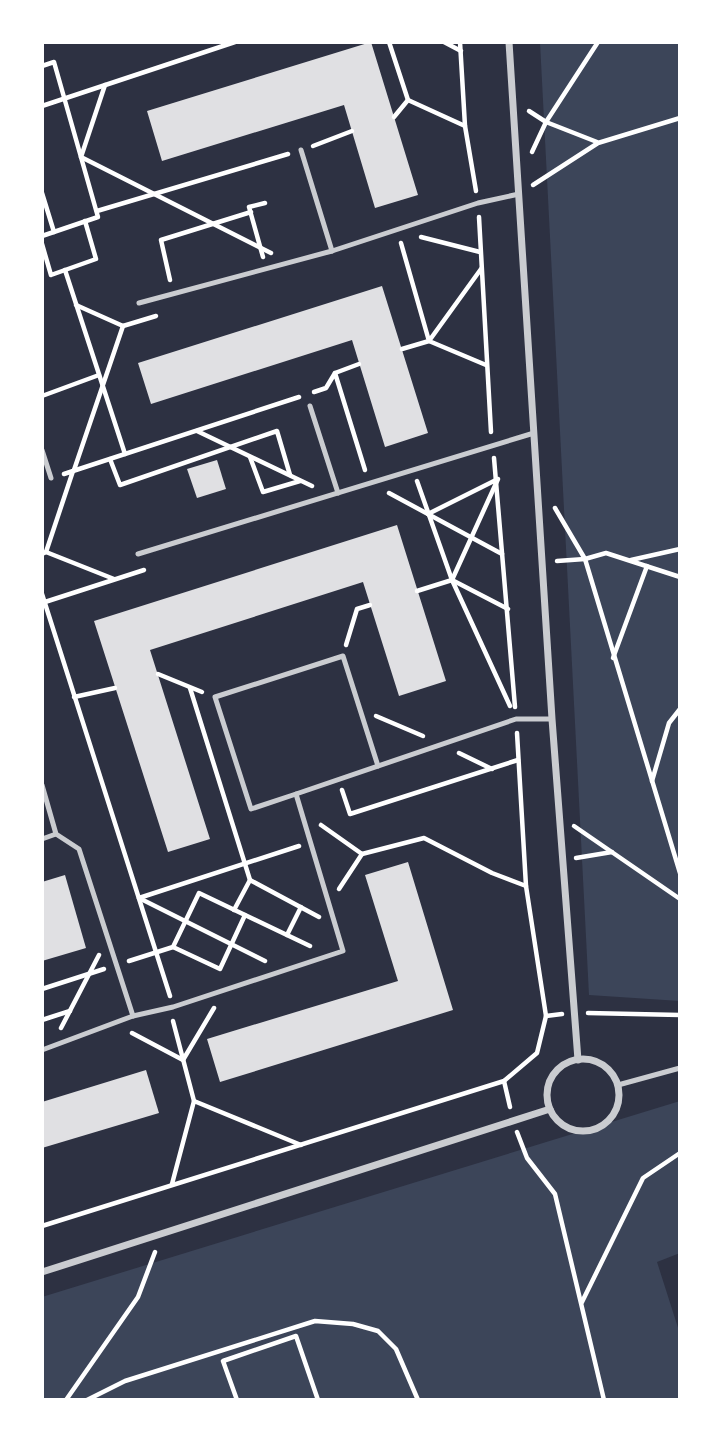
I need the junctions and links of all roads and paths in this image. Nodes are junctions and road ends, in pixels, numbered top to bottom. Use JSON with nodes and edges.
{"nodes":[{"id":1,"x":235,"y":42,"type":"edge"},
{"id":2,"x":388,"y":42,"type":"edge"},
{"id":3,"x":444,"y":42,"type":"edge"},
{"id":4,"x":509,"y":42,"type":"edge"},
{"id":5,"x":598,"y":42,"type":"edge"},
{"id":6,"x":461,"y":51,"type":"dead end"},
{"id":7,"x":42,"y":66,"type":"edge"},
{"id":8,"x":105,"y":85,"type":"junction"},
{"id":9,"x":64,"y":99,"type":"junction"},
{"id":10,"x":408,"y":100,"type":"junction"},
{"id":11,"x":514,"y":102,"type":"junction"},
{"id":12,"x":42,"y":106,"type":"edge"},
{"id":13,"x":394,"y":117,"type":"dead end"},
{"id":14,"x":680,"y":118,"type":"edge"},
{"id":15,"x":546,"y":122,"type":"junction"},
{"id":16,"x":465,"y":126,"type":"dead end"},
{"id":17,"x":352,"y":131,"type":"dead end"},
{"id":18,"x":598,"y":143,"type":"junction"},
{"id":19,"x":301,"y":150,"type":"junction"},
{"id":20,"x":81,"y":157,"type":"junction"},
{"id":21,"x":518,"y":182,"type":"junction"},
{"id":22,"x":42,"y":193,"type":"edge"},
{"id":23,"x":154,"y":194,"type":"junction"},
{"id":24,"x":519,"y":194,"type":"junction"},
{"id":25,"x":265,"y":203,"type":"dead end"},
{"id":26,"x":97,"y":211,"type":"junction"},
{"id":27,"x":251,"y":212,"type":"junction"},
{"id":28,"x":85,"y":222,"type":"junction"},
{"id":29,"x":214,"y":224,"type":"junction"},
{"id":30,"x":397,"y":230,"type":"junction"},
{"id":31,"x":54,"y":232,"type":"junction"},
{"id":32,"x":42,"y":236,"type":"edge"},
{"id":33,"x":401,"y":243,"type":"dead end"},
{"id":34,"x":42,"y":244,"type":"edge"},
{"id":35,"x":260,"y":247,"type":"junction"},
{"id":36,"x":332,"y":251,"type":"junction"},
{"id":37,"x":480,"y":252,"type":"dead end"},
{"id":38,"x":289,"y":262,"type":"junction"},
{"id":39,"x":266,"y":268,"type":"junction"},
{"id":40,"x":481,"y":268,"type":"dead end"},
{"id":41,"x":65,"y":270,"type":"junction"},
{"id":42,"x":173,"y":294,"type":"junction"},
{"id":43,"x":139,"y":303,"type":"dead end"},
{"id":44,"x":76,"y":305,"type":"junction"},
{"id":45,"x":429,"y":341,"type":"junction"},
{"id":46,"x":402,"y":349,"type":"dead end"},
{"id":47,"x":359,"y":364,"type":"dead end"},
{"id":48,"x":486,"y":365,"type":"dead end"},
{"id":49,"x":335,"y":373,"type":"junction"},
{"id":50,"x":99,"y":375,"type":"junction"},
{"id":51,"x":102,"y":386,"type":"junction"},
{"id":52,"x":313,"y":393,"type":"dead end"},
{"id":53,"x":42,"y":396,"type":"edge"},
{"id":54,"x":300,"y":397,"type":"dead end"},
{"id":55,"x":310,"y":406,"type":"dead end"},
{"id":56,"x":196,"y":431,"type":"junction"},
{"id":57,"x":534,"y":433,"type":"junction"},
{"id":58,"x":231,"y":447,"type":"junction"},
{"id":59,"x":42,"y":450,"type":"edge"},
{"id":60,"x":125,"y":454,"type":"junction"},
{"id":61,"x":250,"y":456,"type":"junction"},
{"id":62,"x":110,"y":459,"type":"junction"},
{"id":63,"x":377,"y":469,"type":"dead end"},
{"id":64,"x":413,"y":470,"type":"junction"},
{"id":65,"x":74,"y":471,"type":"junction"},
{"id":66,"x":290,"y":475,"type":"junction"},
{"id":67,"x":537,"y":477,"type":"junction"},
{"id":68,"x":51,"y":478,"type":"joint"},
{"id":69,"x":300,"y":480,"type":"junction"},
{"id":70,"x":373,"y":482,"type":"junction"},
{"id":71,"x":338,"y":493,"type":"junction"},
{"id":72,"x":331,"y":495,"type":"junction"},
{"id":73,"x":428,"y":514,"type":"junction"},
{"id":74,"x":472,"y":538,"type":"junction"},
{"id":75,"x":680,"y":549,"type":"edge"},
{"id":76,"x":44,"y":553,"type":"edge"},
{"id":77,"x":138,"y":554,"type":"dead end"},
{"id":78,"x":503,"y":554,"type":"dead end"},
{"id":79,"x":585,"y":559,"type":"junction"},
{"id":80,"x":542,"y":561,"type":"junction"},
{"id":81,"x":631,"y":561,"type":"junction"},
{"id":82,"x":647,"y":566,"type":"junction"},
{"id":83,"x":680,"y":577,"type":"edge"},
{"id":84,"x":115,"y":579,"type":"dead end"},
{"id":85,"x":452,"y":580,"type":"junction"},
{"id":86,"x":417,"y":591,"type":"dead end"},
{"id":87,"x":42,"y":594,"type":"edge"},
{"id":88,"x":370,"y":605,"type":"dead end"},
{"id":89,"x":508,"y":609,"type":"dead end"},
{"id":90,"x":343,"y":656,"type":"junction"},
{"id":91,"x":612,"y":658,"type":"junction"},
{"id":92,"x":158,"y":674,"type":"dead end"},
{"id":93,"x":116,"y":688,"type":"dead end"},
{"id":94,"x":190,"y":688,"type":"junction"},
{"id":95,"x":74,"y":697,"type":"junction"},
{"id":96,"x":215,"y":697,"type":"junction"},
{"id":97,"x":680,"y":709,"type":"edge"},
{"id":98,"x":516,"y":719,"type":"junction"},
{"id":99,"x":552,"y":719,"type":"junction"},
{"id":100,"x":519,"y":760,"type":"dead end"},
{"id":101,"x":378,"y":766,"type":"junction"},
{"id":102,"x":339,"y":780,"type":"junction"},
{"id":103,"x":652,"y":782,"type":"junction"},
{"id":104,"x":42,"y":785,"type":"edge"},
{"id":105,"x":296,"y":794,"type":"junction"},
{"id":106,"x":560,"y":816,"type":"junction"},
{"id":107,"x":306,"y":822,"type":"junction"},
{"id":108,"x":57,"y":834,"type":"junction"},
{"id":109,"x":42,"y":838,"type":"edge"},
{"id":110,"x":312,"y":842,"type":"junction"},
{"id":111,"x":613,"y":852,"type":"junction"},
{"id":112,"x":362,"y":854,"type":"junction"},
{"id":113,"x":563,"y":859,"type":"junction"},
{"id":114,"x":245,"y":864,"type":"junction"},
{"id":115,"x":680,"y":873,"type":"edge"},
{"id":116,"x":250,"y":880,"type":"junction"},
{"id":117,"x":526,"y":886,"type":"dead end"},
{"id":118,"x":339,"y":890,"type":"dead end"},
{"id":119,"x":139,"y":898,"type":"junction"},
{"id":120,"x":680,"y":899,"type":"edge"},
{"id":121,"x":301,"y":907,"type":"junction"},
{"id":122,"x":234,"y":909,"type":"junction"},
{"id":123,"x":245,"y":915,"type":"junction"},
{"id":124,"x":185,"y":921,"type":"junction"},
{"id":125,"x":336,"y":926,"type":"junction"},
{"id":126,"x":287,"y":935,"type":"junction"},
{"id":127,"x":108,"y":939,"type":"junction"},
{"id":128,"x":231,"y":944,"type":"junction"},
{"id":129,"x":173,"y":947,"type":"junction"},
{"id":130,"x":156,"y":953,"type":"junction"},
{"id":131,"x":329,"y":956,"type":"junction"},
{"id":132,"x":116,"y":965,"type":"junction"},
{"id":133,"x":285,"y":970,"type":"junction"},
{"id":134,"x":89,"y":974,"type":"junction"},
{"id":135,"x":42,"y":989,"type":"edge"},
{"id":136,"x":225,"y":989,"type":"junction"},
{"id":137,"x":173,"y":1007,"type":"junction"},
{"id":138,"x":70,"y":1011,"type":"junction"},
{"id":139,"x":576,"y":1012,"type":"junction"},
{"id":140,"x":680,"y":1015,"type":"edge"},
{"id":141,"x":133,"y":1016,"type":"junction"},
{"id":142,"x":546,"y":1016,"type":"dead end"},
{"id":143,"x":42,"y":1020,"type":"edge"},
{"id":144,"x":132,"y":1033,"type":"dead end"},
{"id":145,"x":51,"y":1046,"type":"junction"},
{"id":146,"x":42,"y":1050,"type":"edge"},
{"id":147,"x":578,"y":1059,"type":"junction"},
{"id":148,"x":183,"y":1060,"type":"junction"},
{"id":149,"x":680,"y":1068,"type":"edge"},
{"id":150,"x":504,"y":1081,"type":"dead end"},
{"id":151,"x":618,"y":1085,"type":"junction"},
{"id":152,"x":194,"y":1101,"type":"junction"},
{"id":153,"x":550,"y":1109,"type":"junction"},
{"id":154,"x":514,"y":1122,"type":"junction"},
{"id":155,"x":301,"y":1145,"type":"dead end"},
{"id":156,"x":680,"y":1153,"type":"edge"},
{"id":157,"x":172,"y":1185,"type":"dead end"},
{"id":158,"x":163,"y":1234,"type":"junction"},
{"id":159,"x":42,"y":1272,"type":"edge"},
{"id":160,"x":581,"y":1303,"type":"junction"},
{"id":161,"x":66,"y":1400,"type":"edge"},
{"id":162,"x":87,"y":1400,"type":"edge"},
{"id":163,"x":237,"y":1400,"type":"edge"},
{"id":164,"x":318,"y":1400,"type":"edge"},
{"id":165,"x":418,"y":1400,"type":"edge"},
{"id":166,"x":604,"y":1400,"type":"edge"}],
"edges":[{"from":1,"to":8,"type":"path"},
{"from":2,"to":10,"type":"path"},
{"from":3,"to":6,"type":"path"},
{"from":4,"to":11,"type":"street"},
{"from":5,"to":15,"type":"path"},
{"from":7,"to":9,"type":"path"},
{"from":8,"to":9,"type":"path"},
{"from":8,"to":20,"type":"path"},
{"from":9,"to":12,"type":"path"},
{"from":9,"to":20,"type":"path"},
{"from":10,"to":13,"type":"path"},
{"from":10,"to":16,"type":"path"},
{"from":11,"to":15,"type":"path"},
{"from":11,"to":21,"type":"street"},
{"from":14,"to":18,"type":"path"},
{"from":15,"to":18,"type":"path"},
{"from":15,"to":21,"type":"path"},
{"from":17,"to":19,"type":"path"},
{"from":18,"to":24,"type":"path"},
{"from":19,"to":23,"type":"path"},
{"from":19,"to":36,"type":"lane"},
{"from":20,"to":23,"type":"path"},
{"from":20,"to":26,"type":"path"},
{"from":21,"to":24,"type":"street"},
{"from":22,"to":31,"type":"path"},
{"from":23,"to":26,"type":"path"},
{"from":23,"to":29,"type":"path"},
{"from":24,"to":30,"type":"lane"},
{"from":24,"to":57,"type":"street"},
{"from":25,"to":27,"type":"path"},
{"from":26,"to":28,"type":"path"},
{"from":27,"to":29,"type":"path"},
{"from":27,"to":35,"type":"path"},
{"from":28,"to":31,"type":"path"},
{"from":28,"to":41,"type":"path"},
{"from":29,"to":35,"type":"path"},
{"from":29,"to":42,"type":"path"},
{"from":30,"to":36,"type":"lane"},
{"from":30,"to":37,"type":"path"},
{"from":31,"to":32,"type":"path"},
{"from":33,"to":45,"type":"path"},
{"from":34,"to":41,"type":"path"},
{"from":35,"to":38,"type":"path"},
{"from":35,"to":39,"type":"path"},
{"from":36,"to":38,"type":"lane"},
{"from":38,"to":39,"type":"lane"},
{"from":39,"to":42,"type":"lane"},
{"from":40,"to":45,"type":"path"},
{"from":41,"to":44,"type":"path"},
{"from":42,"to":43,"type":"lane"},
{"from":44,"to":50,"type":"path"},
{"from":44,"to":51,"type":"path"},
{"from":45,"to":46,"type":"path"},
{"from":45,"to":48,"type":"path"},
{"from":47,"to":49,"type":"path"},
{"from":49,"to":52,"type":"path"},
{"from":49,"to":63,"type":"path"},
{"from":50,"to":51,"type":"path"},
{"from":50,"to":53,"type":"path"},
{"from":51,"to":60,"type":"path"},
{"from":51,"to":65,"type":"path"},
{"from":54,"to":56,"type":"path"},
{"from":55,"to":71,"type":"lane"},
{"from":56,"to":58,"type":"path"},
{"from":56,"to":60,"type":"path"},
{"from":57,"to":64,"type":"lane"},
{"from":57,"to":67,"type":"street"},
{"from":58,"to":61,"type":"path"},
{"from":58,"to":62,"type":"path"},
{"from":58,"to":66,"type":"path"},
{"from":59,"to":68,"type":"lane"},
{"from":60,"to":62,"type":"path"},
{"from":61,"to":66,"type":"path"},
{"from":61,"to":69,"type":"path"},
{"from":62,"to":65,"type":"path"},
{"from":64,"to":70,"type":"lane"},
{"from":64,"to":73,"type":"path"},
{"from":65,"to":68,"type":"path"},
{"from":65,"to":76,"type":"path"},
{"from":66,"to":69,"type":"path"},
{"from":67,"to":79,"type":"path"},
{"from":67,"to":80,"type":"street"},
{"from":69,"to":72,"type":"path"},
{"from":70,"to":71,"type":"lane"},
{"from":70,"to":73,"type":"path"},
{"from":71,"to":72,"type":"lane"},
{"from":72,"to":77,"type":"lane"},
{"from":73,"to":74,"type":"path"},
{"from":73,"to":74,"type":"path"},
{"from":73,"to":85,"type":"path"},
{"from":74,"to":78,"type":"path"},
{"from":74,"to":85,"type":"path"},
{"from":75,"to":81,"type":"path"},
{"from":76,"to":84,"type":"path"},
{"from":79,"to":80,"type":"path"},
{"from":79,"to":81,"type":"path"},
{"from":79,"to":91,"type":"path"},
{"from":80,"to":99,"type":"street"},
{"from":81,"to":82,"type":"path"},
{"from":82,"to":83,"type":"path"},
{"from":82,"to":91,"type":"path"},
{"from":85,"to":86,"type":"path"},
{"from":85,"to":89,"type":"path"},
{"from":85,"to":98,"type":"path"},
{"from":87,"to":95,"type":"path"},
{"from":88,"to":90,"type":"path"},
{"from":90,"to":96,"type":"lane"},
{"from":90,"to":101,"type":"lane"},
{"from":91,"to":103,"type":"path"},
{"from":92,"to":94,"type":"path"},
{"from":93,"to":95,"type":"path"},
{"from":94,"to":96,"type":"path"},
{"from":94,"to":114,"type":"path"},
{"from":95,"to":119,"type":"path"},
{"from":96,"to":105,"type":"lane"},
{"from":97,"to":103,"type":"path"},
{"from":98,"to":99,"type":"lane"},
{"from":98,"to":101,"type":"lane"},
{"from":99,"to":106,"type":"street"},
{"from":100,"to":102,"type":"path"},
{"from":101,"to":102,"type":"lane"},
{"from":102,"to":105,"type":"lane"},
{"from":103,"to":115,"type":"path"},
{"from":104,"to":108,"type":"lane"},
{"from":105,"to":107,"type":"lane"},
{"from":106,"to":111,"type":"path"},
{"from":106,"to":113,"type":"street"},
{"from":107,"to":110,"type":"lane"},
{"from":107,"to":112,"type":"path"},
{"from":108,"to":109,"type":"lane"},
{"from":108,"to":127,"type":"lane"},
{"from":110,"to":114,"type":"path"},
{"from":110,"to":125,"type":"lane"},
{"from":111,"to":113,"type":"path"},
{"from":111,"to":120,"type":"path"},
{"from":112,"to":117,"type":"path"},
{"from":112,"to":118,"type":"path"},
{"from":113,"to":139,"type":"street"},
{"from":114,"to":116,"type":"path"},
{"from":114,"to":119,"type":"path"},
{"from":116,"to":121,"type":"path"},
{"from":116,"to":122,"type":"path"},
{"from":119,"to":124,"type":"path"},
{"from":119,"to":130,"type":"path"},
{"from":121,"to":125,"type":"path"},
{"from":121,"to":126,"type":"path"},
{"from":122,"to":123,"type":"path"},
{"from":122,"to":124,"type":"path"},
{"from":123,"to":126,"type":"path"},
{"from":123,"to":128,"type":"path"},
{"from":124,"to":128,"type":"path"},
{"from":124,"to":129,"type":"path"},
{"from":125,"to":131,"type":"lane"},
{"from":126,"to":131,"type":"path"},
{"from":127,"to":132,"type":"lane"},
{"from":127,"to":134,"type":"path"},
{"from":128,"to":129,"type":"path"},
{"from":128,"to":133,"type":"path"},
{"from":129,"to":130,"type":"path"},
{"from":130,"to":132,"type":"path"},
{"from":130,"to":137,"type":"path"},
{"from":131,"to":133,"type":"lane"},
{"from":132,"to":134,"type":"path"},
{"from":132,"to":141,"type":"lane"},
{"from":133,"to":136,"type":"lane"},
{"from":134,"to":135,"type":"path"},
{"from":134,"to":138,"type":"path"},
{"from":136,"to":137,"type":"lane"},
{"from":136,"to":148,"type":"path"},
{"from":137,"to":141,"type":"lane"},
{"from":137,"to":148,"type":"path"},
{"from":138,"to":143,"type":"path"},
{"from":138,"to":145,"type":"path"},
{"from":139,"to":140,"type":"path"},
{"from":139,"to":142,"type":"path"},
{"from":139,"to":147,"type":"street"},
{"from":141,"to":145,"type":"lane"},
{"from":144,"to":148,"type":"path"},
{"from":145,"to":146,"type":"lane"},
{"from":147,"to":151,"type":"street"},
{"from":147,"to":153,"type":"street"},
{"from":148,"to":152,"type":"path"},
{"from":149,"to":151,"type":"lane"},
{"from":150,"to":154,"type":"path"},
{"from":151,"to":153,"type":"street"},
{"from":152,"to":155,"type":"path"},
{"from":152,"to":157,"type":"path"},
{"from":153,"to":154,"type":"street"},
{"from":154,"to":158,"type":"street"},
{"from":154,"to":160,"type":"path"},
{"from":156,"to":160,"type":"path"},
{"from":158,"to":159,"type":"street"},
{"from":158,"to":161,"type":"path"},
{"from":160,"to":166,"type":"path"},
{"from":162,"to":165,"type":"path"},
{"from":163,"to":164,"type":"path"}]}
